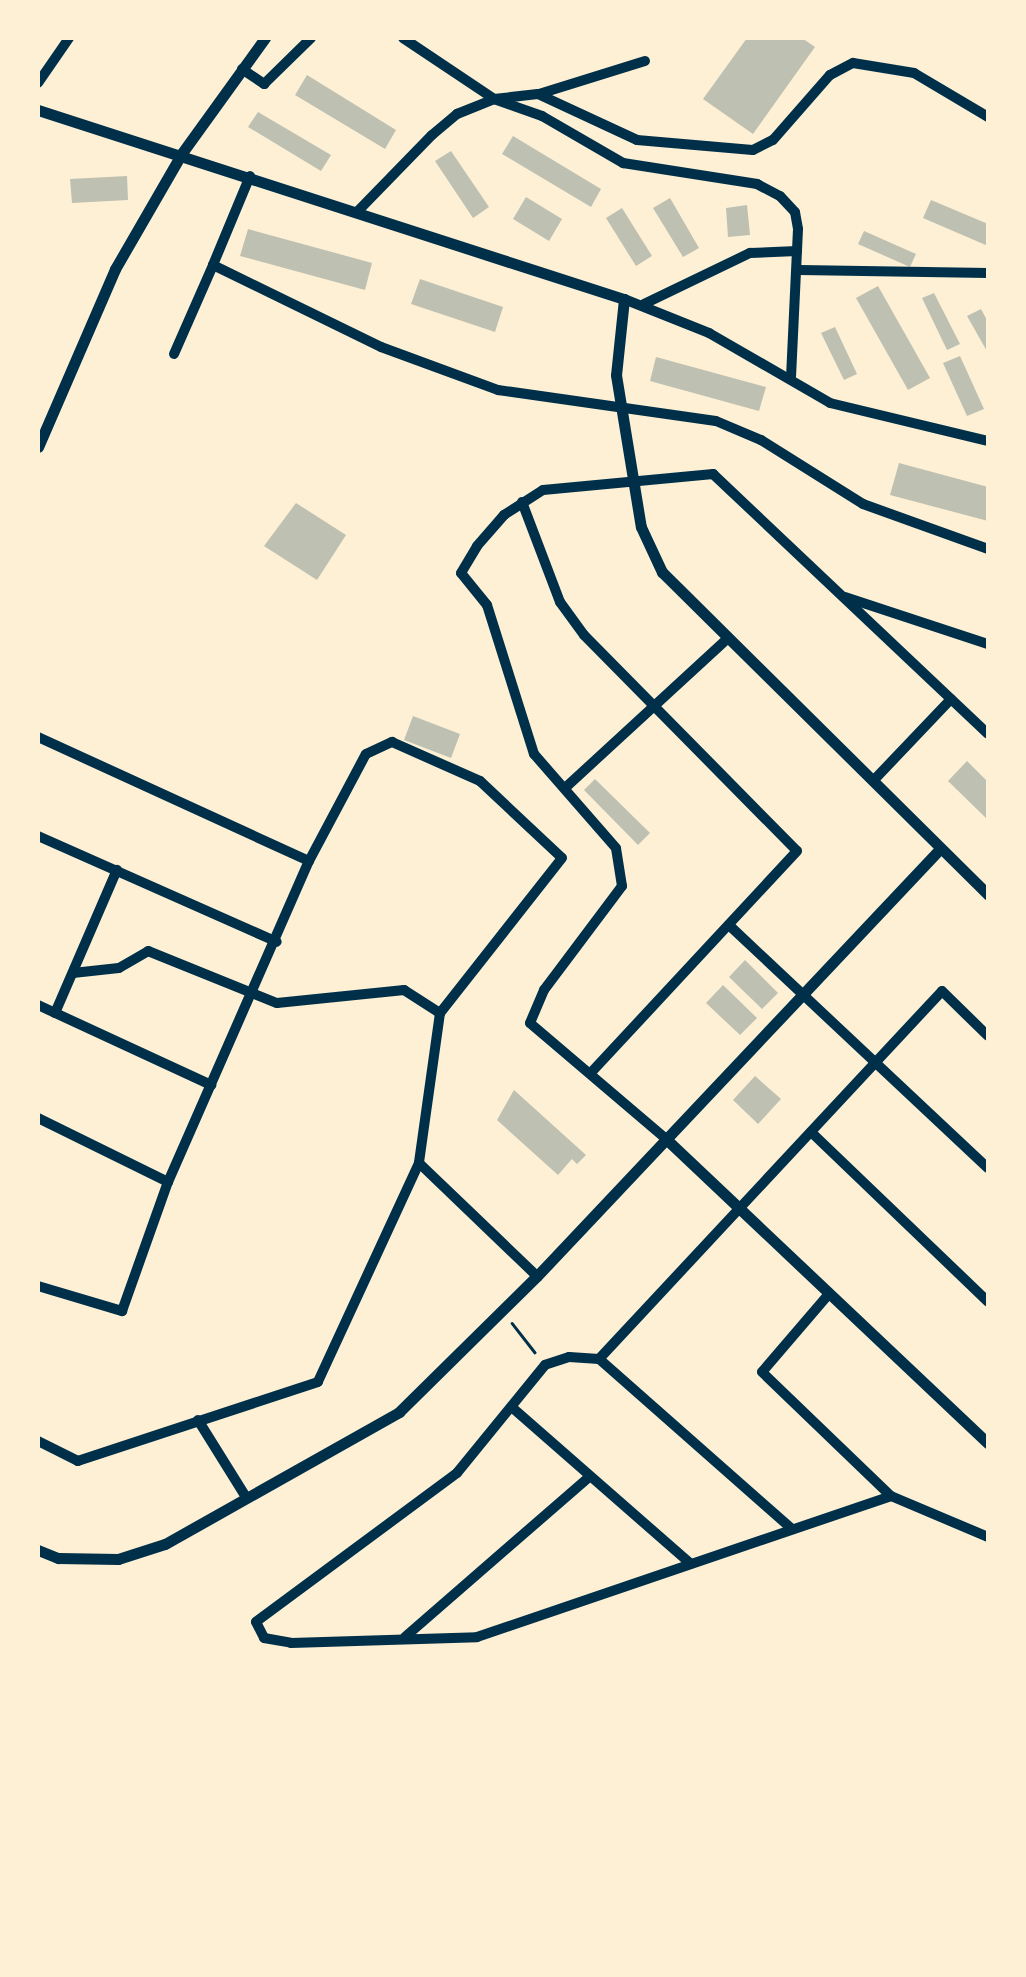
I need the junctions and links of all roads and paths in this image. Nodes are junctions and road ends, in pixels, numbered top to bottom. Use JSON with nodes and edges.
{"nodes":[{"id":1,"x":69,"y":38,"type":"edge"},
{"id":2,"x":264,"y":38,"type":"edge"},
{"id":3,"x":311,"y":38,"type":"edge"},
{"id":4,"x":402,"y":38,"type":"edge"},
{"id":5,"x":645,"y":61,"type":"dead end"},
{"id":6,"x":242,"y":70,"type":"junction"},
{"id":7,"x":38,"y":83,"type":"edge"},
{"id":8,"x":538,"y":94,"type":"junction"},
{"id":9,"x":494,"y":98,"type":"junction"},
{"id":10,"x":38,"y":110,"type":"edge"},
{"id":11,"x":988,"y":118,"type":"edge"},
{"id":12,"x":182,"y":153,"type":"junction"},
{"id":13,"x":250,"y":176,"type":"junction"},
{"id":14,"x":358,"y":211,"type":"junction"},
{"id":15,"x":798,"y":251,"type":"junction"},
{"id":16,"x":213,"y":265,"type":"junction"},
{"id":17,"x":800,"y":270,"type":"junction"},
{"id":18,"x":988,"y":273,"type":"edge"},
{"id":19,"x":624,"y":299,"type":"junction"},
{"id":20,"x":644,"y":304,"type":"junction"},
{"id":21,"x":174,"y":354,"type":"dead end"},
{"id":22,"x":791,"y":376,"type":"junction"},
{"id":23,"x":622,"y":408,"type":"junction"},
{"id":24,"x":988,"y":440,"type":"edge"},
{"id":25,"x":38,"y":447,"type":"edge"},
{"id":26,"x":634,"y":481,"type":"junction"},
{"id":27,"x":522,"y":502,"type":"junction"},
{"id":28,"x":988,"y":549,"type":"edge"},
{"id":29,"x":840,"y":595,"type":"junction"},
{"id":30,"x":726,"y":640,"type":"junction"},
{"id":31,"x":988,"y":644,"type":"edge"},
{"id":32,"x":952,"y":699,"type":"junction"},
{"id":33,"x":650,"y":707,"type":"junction"},
{"id":34,"x":988,"y":734,"type":"edge"},
{"id":35,"x":38,"y":738,"type":"edge"},
{"id":36,"x":874,"y":781,"type":"junction"},
{"id":37,"x":564,"y":788,"type":"junction"},
{"id":38,"x":38,"y":836,"type":"edge"},
{"id":39,"x":940,"y":848,"type":"junction"},
{"id":40,"x":308,"y":861,"type":"junction"},
{"id":41,"x":117,"y":870,"type":"junction"},
{"id":42,"x":988,"y":895,"type":"edge"},
{"id":43,"x":731,"y":927,"type":"junction"},
{"id":44,"x":277,"y":942,"type":"junction"},
{"id":45,"x":73,"y":974,"type":"junction"},
{"id":46,"x":256,"y":992,"type":"junction"},
{"id":47,"x":801,"y":992,"type":"junction"},
{"id":48,"x":38,"y":1006,"type":"edge"},
{"id":49,"x":55,"y":1013,"type":"junction"},
{"id":50,"x":440,"y":1013,"type":"junction"},
{"id":51,"x":988,"y":1036,"type":"edge"},
{"id":52,"x":879,"y":1062,"type":"junction"},
{"id":53,"x":592,"y":1073,"type":"junction"},
{"id":54,"x":211,"y":1084,"type":"junction"},
{"id":55,"x":38,"y":1118,"type":"edge"},
{"id":56,"x":811,"y":1132,"type":"junction"},
{"id":57,"x":665,"y":1138,"type":"junction"},
{"id":58,"x":418,"y":1162,"type":"junction"},
{"id":59,"x":988,"y":1168,"type":"edge"},
{"id":60,"x":168,"y":1182,"type":"junction"},
{"id":61,"x":740,"y":1207,"type":"junction"},
{"id":62,"x":537,"y":1276,"type":"junction"},
{"id":63,"x":38,"y":1286,"type":"edge"},
{"id":64,"x":828,"y":1296,"type":"junction"},
{"id":65,"x":988,"y":1302,"type":"edge"},
{"id":66,"x":503,"y":1311,"type":"junction"},
{"id":67,"x":598,"y":1360,"type":"junction"},
{"id":68,"x":545,"y":1364,"type":"junction"},
{"id":69,"x":514,"y":1410,"type":"junction"},
{"id":70,"x":198,"y":1420,"type":"junction"},
{"id":71,"x":38,"y":1441,"type":"edge"},
{"id":72,"x":988,"y":1441,"type":"edge"},
{"id":73,"x":589,"y":1477,"type":"junction"},
{"id":74,"x":891,"y":1496,"type":"junction"},
{"id":75,"x":246,"y":1497,"type":"junction"},
{"id":76,"x":792,"y":1529,"type":"junction"},
{"id":77,"x":988,"y":1538,"type":"edge"},
{"id":78,"x":38,"y":1550,"type":"edge"},
{"id":79,"x":690,"y":1564,"type":"junction"},
{"id":80,"x":403,"y":1638,"type":"junction"}],
"edges":[{"from":1,"to":7,"type":"street"},
{"from":2,"to":6,"type":"street"},
{"from":3,"to":6,"type":"street"},
{"from":4,"to":9,"type":"street"},
{"from":5,"to":8,"type":"street"},
{"from":6,"to":12,"type":"street"},
{"from":8,"to":9,"type":"street"},
{"from":8,"to":11,"type":"street"},
{"from":9,"to":14,"type":"street"},
{"from":9,"to":15,"type":"street"},
{"from":10,"to":12,"type":"street"},
{"from":12,"to":13,"type":"street"},
{"from":12,"to":25,"type":"street"},
{"from":13,"to":14,"type":"street"},
{"from":13,"to":16,"type":"street"},
{"from":14,"to":19,"type":"street"},
{"from":15,"to":17,"type":"street"},
{"from":15,"to":20,"type":"street"},
{"from":16,"to":21,"type":"street"},
{"from":16,"to":23,"type":"street"},
{"from":17,"to":18,"type":"street"},
{"from":17,"to":22,"type":"street"},
{"from":19,"to":20,"type":"street"},
{"from":19,"to":23,"type":"street"},
{"from":20,"to":22,"type":"street"},
{"from":22,"to":24,"type":"street"},
{"from":23,"to":26,"type":"street"},
{"from":23,"to":28,"type":"street"},
{"from":26,"to":27,"type":"street"},
{"from":26,"to":29,"type":"street"},
{"from":26,"to":30,"type":"street"},
{"from":27,"to":33,"type":"street"},
{"from":27,"to":37,"type":"street"},
{"from":29,"to":31,"type":"street"},
{"from":29,"to":32,"type":"street"},
{"from":30,"to":33,"type":"street"},
{"from":30,"to":36,"type":"street"},
{"from":32,"to":34,"type":"street"},
{"from":32,"to":36,"type":"street"},
{"from":33,"to":37,"type":"street"},
{"from":33,"to":43,"type":"street"},
{"from":35,"to":40,"type":"street"},
{"from":36,"to":39,"type":"street"},
{"from":37,"to":53,"type":"street"},
{"from":38,"to":41,"type":"street"},
{"from":39,"to":42,"type":"street"},
{"from":39,"to":47,"type":"street"},
{"from":40,"to":44,"type":"street"},
{"from":40,"to":50,"type":"street"},
{"from":41,"to":44,"type":"street"},
{"from":41,"to":45,"type":"street"},
{"from":43,"to":47,"type":"street"},
{"from":43,"to":53,"type":"street"},
{"from":44,"to":46,"type":"street"},
{"from":45,"to":46,"type":"street"},
{"from":45,"to":49,"type":"street"},
{"from":46,"to":50,"type":"street"},
{"from":46,"to":54,"type":"street"},
{"from":47,"to":52,"type":"street"},
{"from":47,"to":57,"type":"street"},
{"from":48,"to":49,"type":"street"},
{"from":49,"to":54,"type":"street"},
{"from":50,"to":58,"type":"street"},
{"from":51,"to":52,"type":"street"},
{"from":52,"to":56,"type":"street"},
{"from":52,"to":59,"type":"street"},
{"from":53,"to":57,"type":"street"},
{"from":54,"to":60,"type":"street"},
{"from":55,"to":60,"type":"street"},
{"from":56,"to":61,"type":"street"},
{"from":56,"to":65,"type":"street"},
{"from":57,"to":61,"type":"street"},
{"from":57,"to":62,"type":"street"},
{"from":58,"to":62,"type":"street"},
{"from":58,"to":70,"type":"street"},
{"from":60,"to":63,"type":"street"},
{"from":61,"to":64,"type":"street"},
{"from":61,"to":67,"type":"street"},
{"from":62,"to":66,"type":"street"},
{"from":64,"to":72,"type":"street"},
{"from":64,"to":74,"type":"street"},
{"from":66,"to":68,"type":"path"},
{"from":66,"to":75,"type":"street"},
{"from":67,"to":68,"type":"street"},
{"from":67,"to":76,"type":"street"},
{"from":68,"to":69,"type":"street"},
{"from":69,"to":73,"type":"street"},
{"from":69,"to":80,"type":"street"},
{"from":70,"to":71,"type":"street"},
{"from":70,"to":75,"type":"street"},
{"from":73,"to":79,"type":"street"},
{"from":73,"to":80,"type":"street"},
{"from":74,"to":76,"type":"street"},
{"from":74,"to":77,"type":"street"},
{"from":75,"to":78,"type":"street"},
{"from":76,"to":79,"type":"street"},
{"from":79,"to":80,"type":"street"}]}
